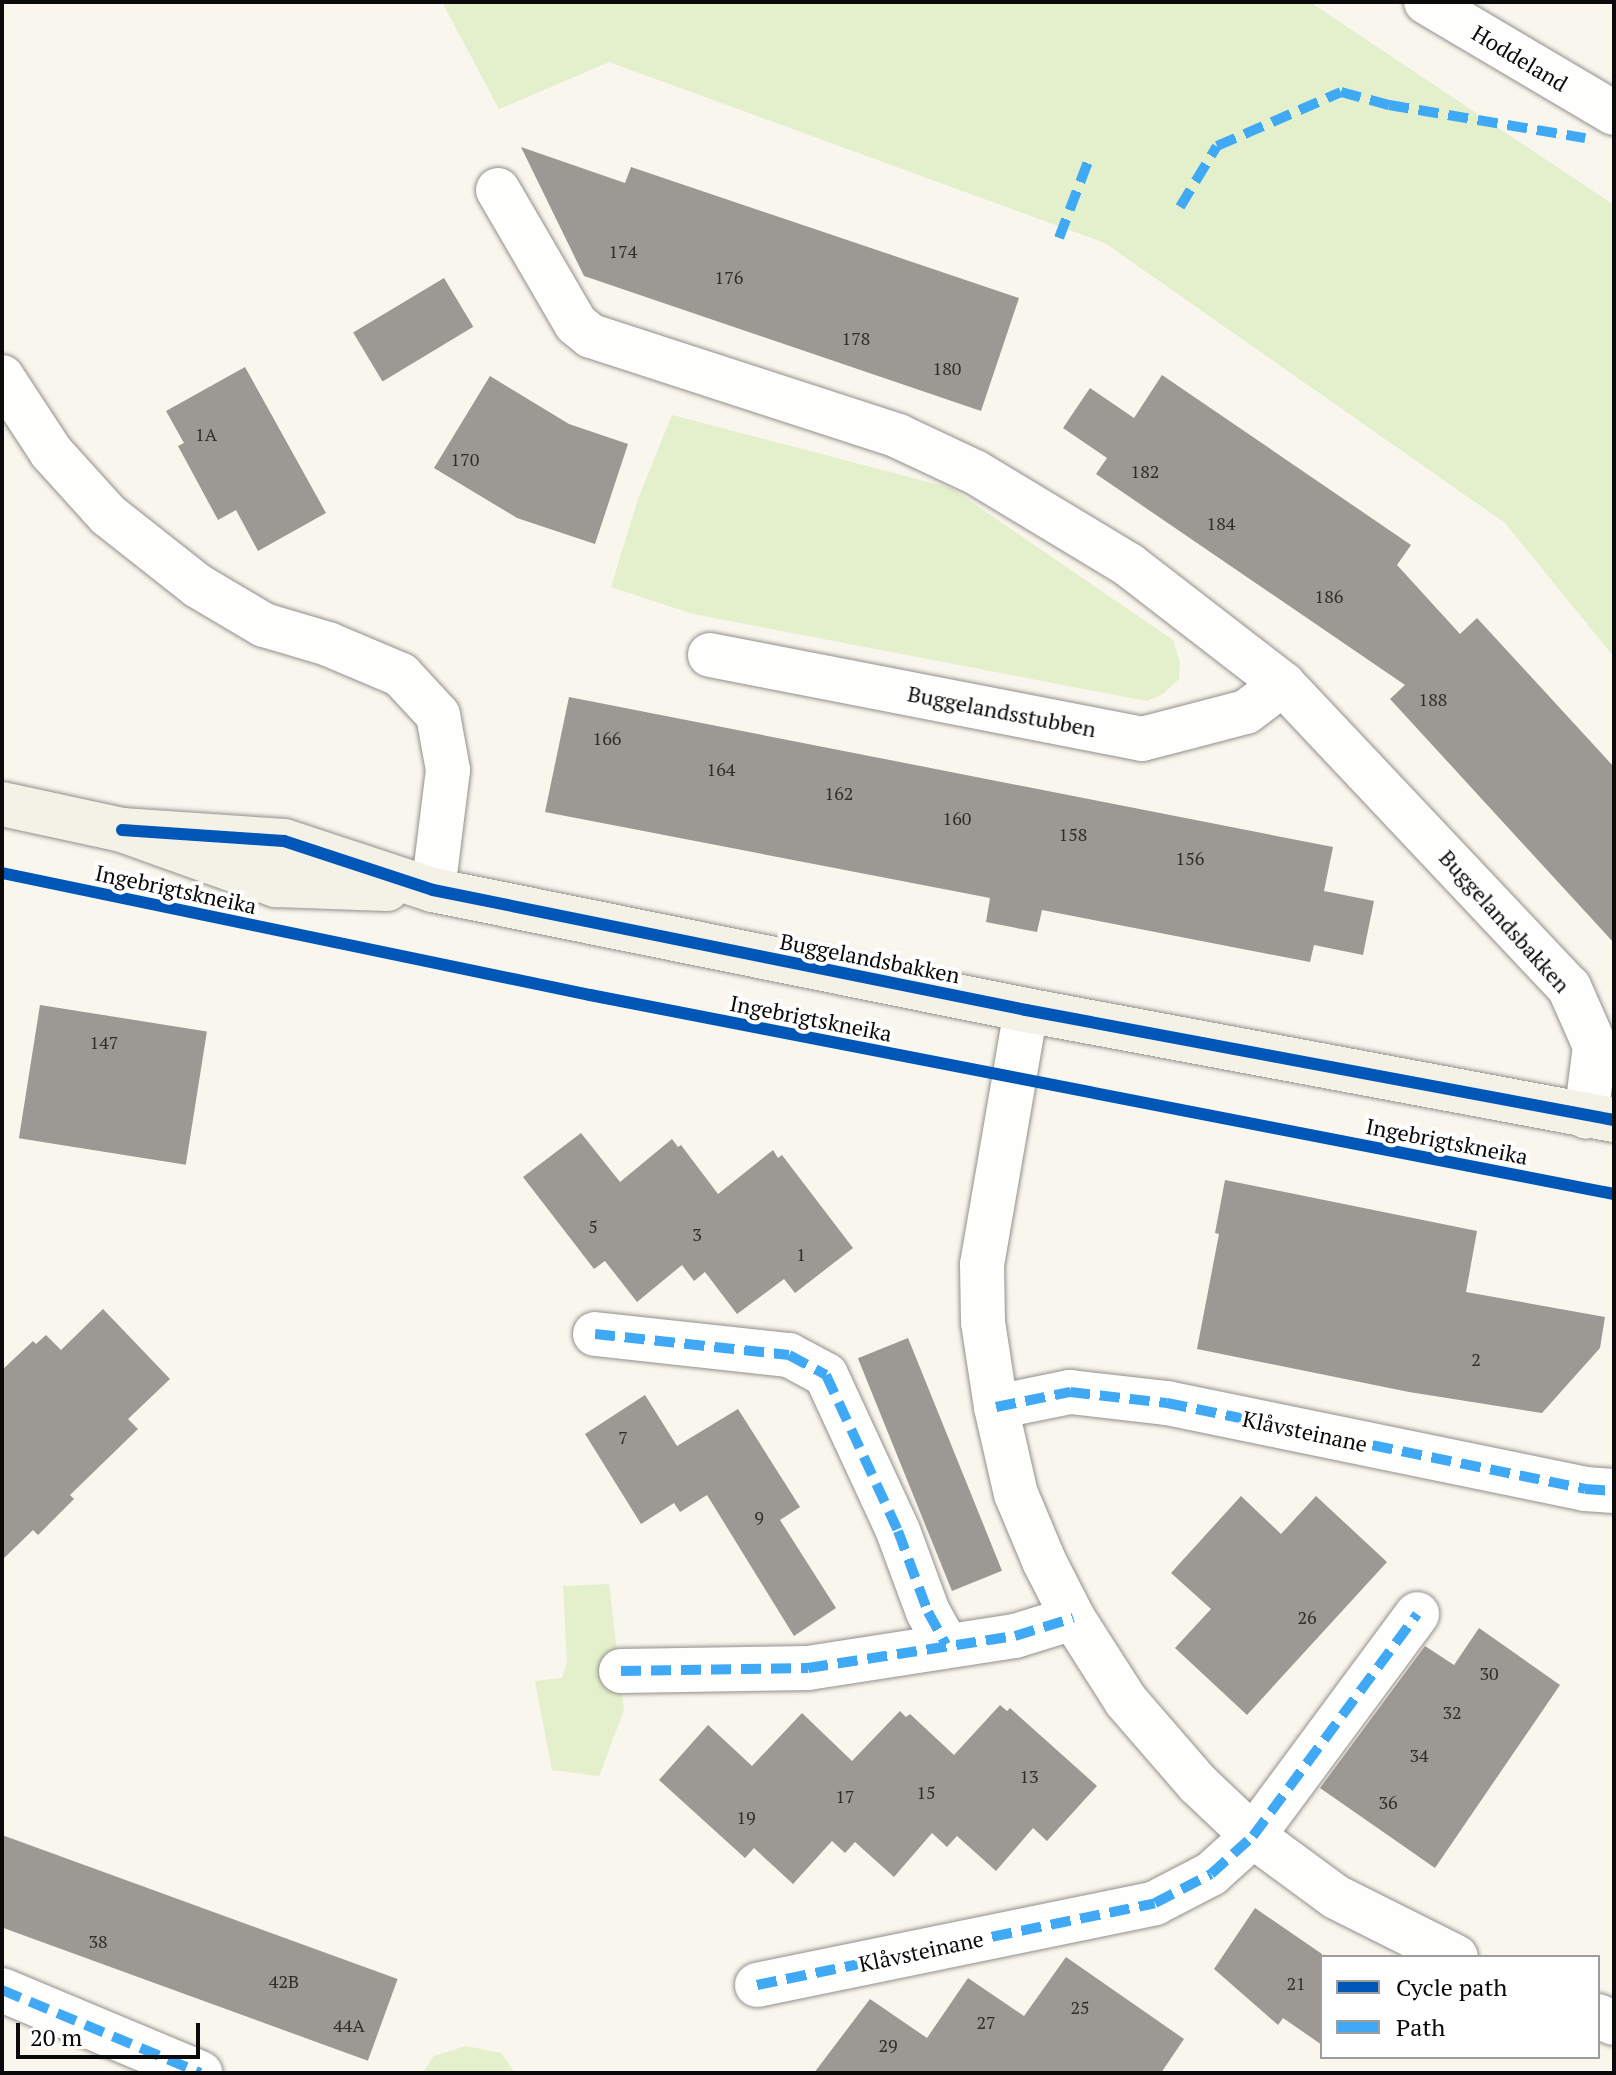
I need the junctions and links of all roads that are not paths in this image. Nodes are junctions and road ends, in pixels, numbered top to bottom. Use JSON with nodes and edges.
{"nodes":[{"id":1,"x":1426,"y":2,"type":"edge"},
{"id":2,"x":1614,"y":113,"type":"edge"},
{"id":3,"x":498,"y":190,"type":"dead end"},
{"id":4,"x":2,"y":377,"type":"edge"},
{"id":5,"x":710,"y":655,"type":"dead end"},
{"id":6,"x":1283,"y":684,"type":"junction"},
{"id":7,"x":2,"y":804,"type":"edge"},
{"id":8,"x":433,"y":890,"type":"junction"},
{"id":9,"x":1026,"y":1010,"type":"junction"},
{"id":10,"x":1600,"y":1118,"type":"edge"},
{"id":11,"x":595,"y":1334,"type":"dead end"},
{"id":12,"x":996,"y":1407,"type":"junction"},
{"id":13,"x":1614,"y":1491,"type":"edge"},
{"id":14,"x":1417,"y":1614,"type":"dead end"},
{"id":15,"x":1073,"y":1618,"type":"junction"},
{"id":16,"x":946,"y":1644,"type":"junction"},
{"id":17,"x":621,"y":1671,"type":"dead end"},
{"id":18,"x":1253,"y":1836,"type":"junction"},
{"id":19,"x":1452,"y":1955,"type":"edge"},
{"id":20,"x":757,"y":1985,"type":"dead end"},
{"id":21,"x":2,"y":1990,"type":"edge"},
{"id":22,"x":200,"y":2073,"type":"edge"}],
"edges":[{"from":1,"to":2,"type":"street","name":"Hoddeland"},
{"from":3,"to":6,"type":"street","name":"Buggelandsbakken"},
{"from":4,"to":8,"type":"street"},
{"from":5,"to":6,"type":"street","name":"Buggelandsstubben"},
{"from":6,"to":10,"type":"street","name":"Buggelandsbakken"},
{"from":7,"to":8,"type":"street","name":"Buggelandsbakken"},
{"from":8,"to":9,"type":"street","name":"Buggelandsbakken"},
{"from":9,"to":10,"type":"street","name":"Buggelandsbakken"},
{"from":9,"to":12,"type":"street"},
{"from":11,"to":16,"type":"street"},
{"from":12,"to":13,"type":"street","name":"Klåvsteinane"},
{"from":12,"to":15,"type":"street"},
{"from":14,"to":18,"type":"street","name":"Klåvsteinane"},
{"from":15,"to":16,"type":"street"},
{"from":15,"to":18,"type":"street"},
{"from":16,"to":17,"type":"street"},
{"from":18,"to":19,"type":"street"},
{"from":18,"to":20,"type":"street","name":"Klåvsteinane"},
{"from":21,"to":22,"type":"street"}]}
